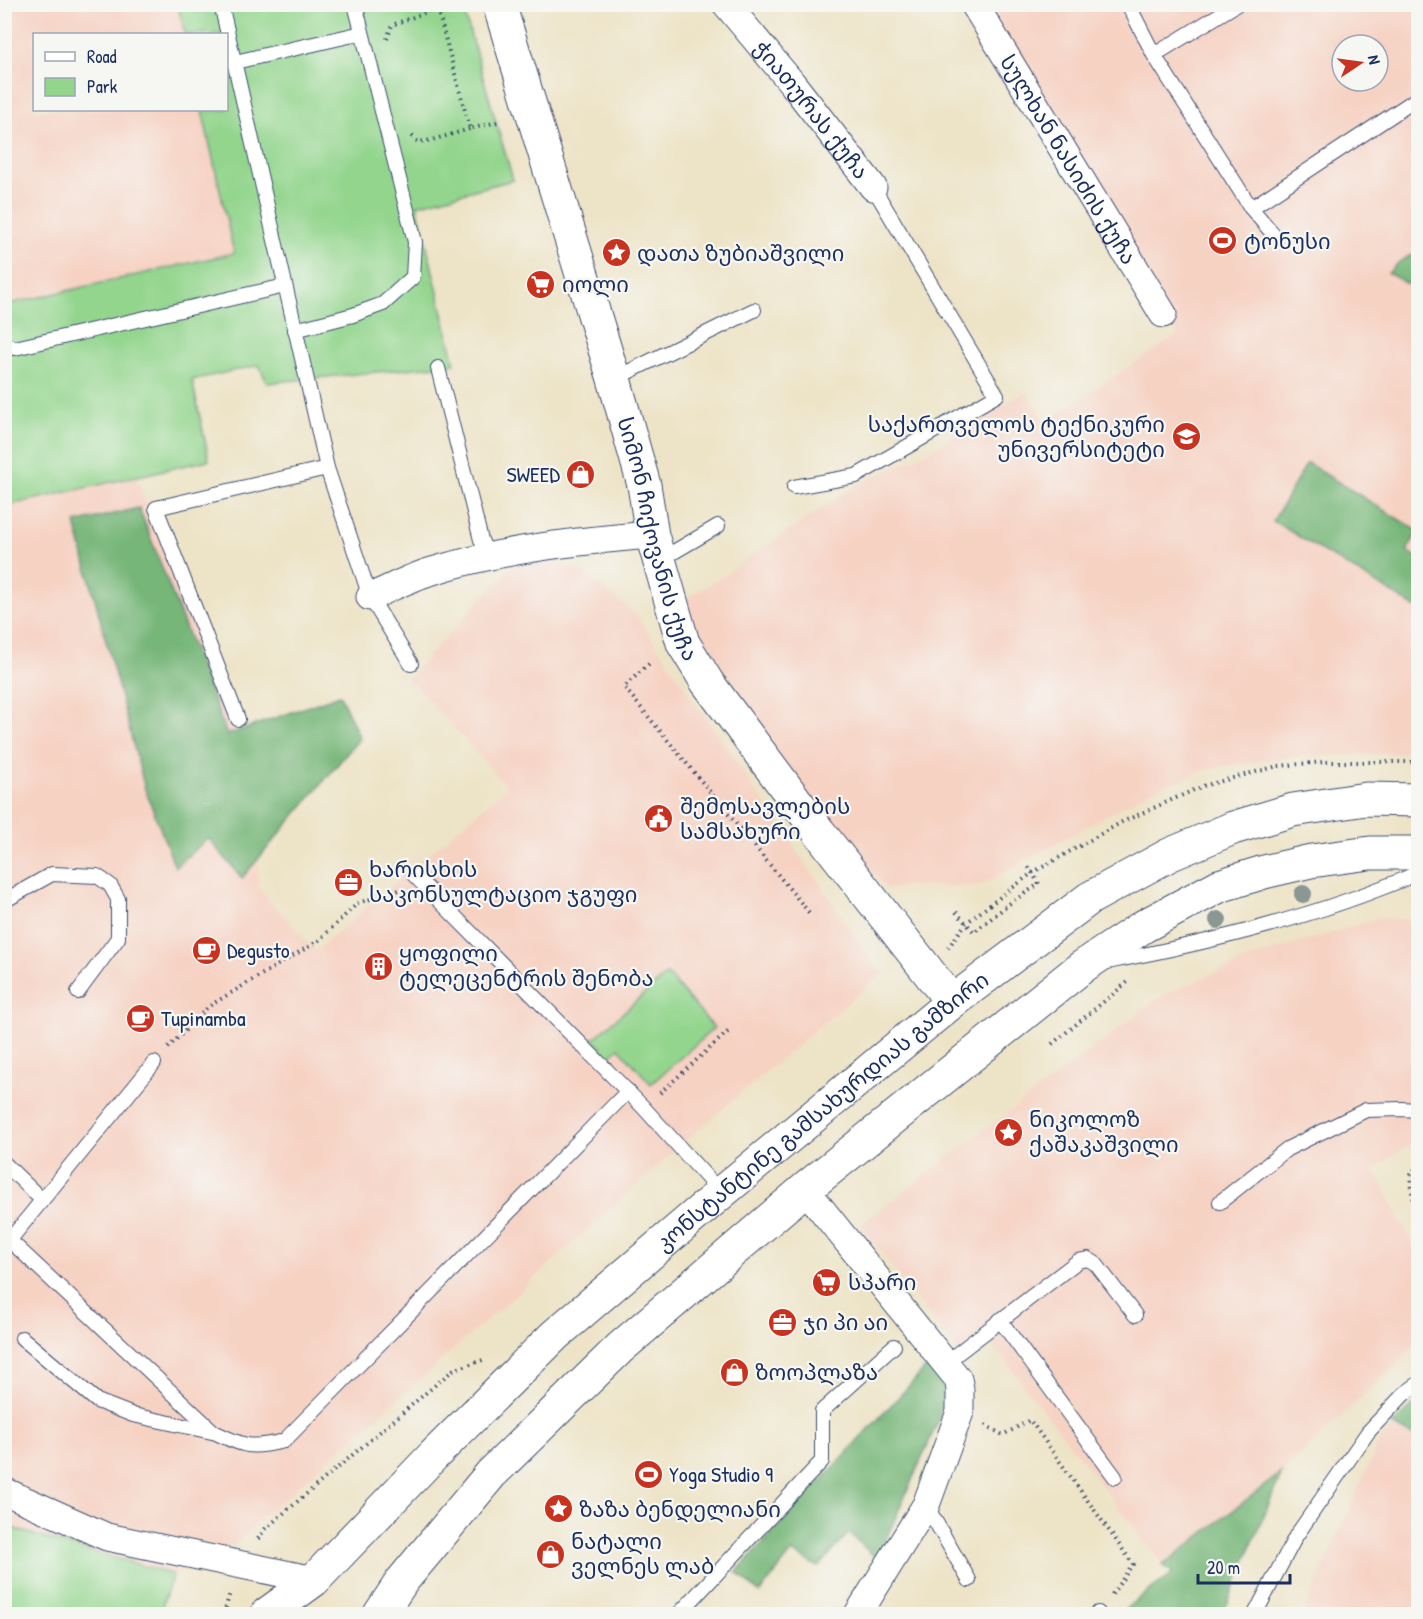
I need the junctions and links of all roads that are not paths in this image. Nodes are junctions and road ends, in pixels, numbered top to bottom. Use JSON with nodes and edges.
{"nodes":[{"id":1,"x":220,"y":4,"type":"edge"},
{"id":2,"x":355,"y":4,"type":"edge"},
{"id":3,"x":499,"y":4,"type":"edge"},
{"id":4,"x":726,"y":4,"type":"edge"},
{"id":5,"x":974,"y":4,"type":"edge"},
{"id":6,"x":1128,"y":4,"type":"edge"},
{"id":7,"x":1237,"y":4,"type":"edge"},
{"id":8,"x":228,"y":33,"type":"edge"},
{"id":9,"x":362,"y":33,"type":"junction"},
{"id":10,"x":228,"y":35,"type":"edge"},
{"id":11,"x":1154,"y":55,"type":"junction"},
{"id":12,"x":235,"y":62,"type":"junction"},
{"id":13,"x":1419,"y":98,"type":"edge"},
{"id":14,"x":873,"y":188,"type":"joint"},
{"id":15,"x":1251,"y":208,"type":"junction"},
{"id":16,"x":1274,"y":235,"type":"dead end"},
{"id":17,"x":285,"y":286,"type":"junction"},
{"id":18,"x":754,"y":310,"type":"dead end"},
{"id":19,"x":1162,"y":314,"type":"dead end"},
{"id":20,"x":295,"y":330,"type":"junction"},
{"id":21,"x":4,"y":345,"type":"edge"},
{"id":22,"x":438,"y":368,"type":"dead end"},
{"id":23,"x":614,"y":379,"type":"junction"},
{"id":24,"x":327,"y":468,"type":"junction"},
{"id":25,"x":794,"y":487,"type":"dead end"},
{"id":26,"x":718,"y":526,"type":"dead end"},
{"id":27,"x":656,"y":547,"type":"junction"},
{"id":28,"x":488,"y":556,"type":"junction"},
{"id":29,"x":370,"y":597,"type":"junction"},
{"id":30,"x":411,"y":664,"type":"dead end"},
{"id":31,"x":238,"y":719,"type":"dead end"},
{"id":32,"x":1419,"y":800,"type":"edge"},
{"id":33,"x":1419,"y":853,"type":"edge"},
{"id":34,"x":1419,"y":873,"type":"edge"},
{"id":35,"x":414,"y":876,"type":"dead end"},
{"id":36,"x":4,"y":902,"type":"edge"},
{"id":37,"x":1082,"y":967,"type":"junction"},
{"id":38,"x":78,"y":993,"type":"dead end"},
{"id":39,"x":952,"y":1002,"type":"junction"},
{"id":40,"x":154,"y":1063,"type":"road end"},
{"id":41,"x":628,"y":1091,"type":"junction"},
{"id":42,"x":1419,"y":1110,"type":"edge"},
{"id":43,"x":4,"y":1163,"type":"edge"},
{"id":44,"x":805,"y":1189,"type":"junction"},
{"id":45,"x":721,"y":1192,"type":"junction"},
{"id":46,"x":42,"y":1199,"type":"junction"},
{"id":47,"x":1220,"y":1202,"type":"dead end"},
{"id":48,"x":6,"y":1241,"type":"edge"},
{"id":49,"x":1135,"y":1315,"type":"dead end"},
{"id":50,"x":1000,"y":1320,"type":"junction"},
{"id":51,"x":22,"y":1338,"type":"dead end"},
{"id":52,"x":894,"y":1346,"type":"dead end"},
{"id":53,"x":945,"y":1363,"type":"junction"},
{"id":54,"x":1419,"y":1384,"type":"edge"},
{"id":55,"x":214,"y":1432,"type":"junction"},
{"id":56,"x":1115,"y":1477,"type":"dead end"},
{"id":57,"x":4,"y":1491,"type":"edge"},
{"id":58,"x":926,"y":1505,"type":"junction"},
{"id":59,"x":314,"y":1580,"type":"junction"},
{"id":60,"x":969,"y":1580,"type":"dead end"},
{"id":61,"x":267,"y":1614,"type":"edge"},
{"id":62,"x":297,"y":1614,"type":"edge"},
{"id":63,"x":380,"y":1614,"type":"edge"},
{"id":64,"x":679,"y":1614,"type":"edge"},
{"id":65,"x":858,"y":1614,"type":"edge"},
{"id":66,"x":1255,"y":1614,"type":"edge"}],
"edges":[{"from":1,"to":8,"type":"lane"},
{"from":2,"to":9,"type":"lane"},
{"from":3,"to":23,"type":"main road","name":"სიმონ ჩიქოვანის ქუჩა"},
{"from":4,"to":14,"type":"street","name":"ჭიათურას ქუჩა"},
{"from":5,"to":19,"type":"street","name":"სულხან ნასიძის ქუჩა"},
{"from":6,"to":11,"type":"lane"},
{"from":7,"to":11,"type":"lane"},
{"from":9,"to":12,"type":"lane"},
{"from":9,"to":20,"type":"lane"},
{"from":10,"to":12,"type":"lane"},
{"from":11,"to":15,"type":"lane"},
{"from":12,"to":17,"type":"lane"},
{"from":13,"to":15,"type":"lane"},
{"from":14,"to":25,"type":"lane"},
{"from":15,"to":16,"type":"lane"},
{"from":17,"to":20,"type":"lane"},
{"from":17,"to":21,"type":"lane"},
{"from":18,"to":23,"type":"lane"},
{"from":20,"to":24,"type":"lane"},
{"from":22,"to":28,"type":"lane"},
{"from":23,"to":27,"type":"main road","name":"სიმონ ჩიქოვანის ქუჩა"},
{"from":24,"to":29,"type":"lane"},
{"from":24,"to":31,"type":"lane"},
{"from":26,"to":27,"type":"lane"},
{"from":27,"to":28,"type":"street"},
{"from":27,"to":39,"type":"main road","name":"სიმონ ჩიქოვანის ქუჩა"},
{"from":28,"to":29,"type":"street"},
{"from":29,"to":30,"type":"lane"},
{"from":32,"to":39,"type":"main road","name":"კონსტანტინე გამსახურდიას გამზირი"},
{"from":33,"to":37,"type":"main road"},
{"from":34,"to":37,"type":"lane"},
{"from":35,"to":41,"type":"lane"},
{"from":36,"to":38,"type":"lane"},
{"from":37,"to":44,"type":"main road"},
{"from":39,"to":45,"type":"main road","name":"კონსტანტინე გამსახურდიას გამზირი"},
{"from":40,"to":46,"type":"lane"},
{"from":41,"to":45,"type":"lane"},
{"from":41,"to":55,"type":"lane"},
{"from":42,"to":47,"type":"lane"},
{"from":43,"to":46,"type":"lane"},
{"from":44,"to":53,"type":"street"},
{"from":44,"to":63,"type":"main road"},
{"from":45,"to":59,"type":"main road","name":"კონსტანტინე გამსახურდიას გამზირი"},
{"from":46,"to":48,"type":"lane"},
{"from":48,"to":55,"type":"lane"},
{"from":49,"to":50,"type":"lane"},
{"from":50,"to":53,"type":"lane"},
{"from":50,"to":56,"type":"lane"},
{"from":51,"to":55,"type":"lane"},
{"from":52,"to":64,"type":"lane"},
{"from":53,"to":58,"type":"street"},
{"from":54,"to":66,"type":"lane"},
{"from":57,"to":59,"type":"street"},
{"from":58,"to":60,"type":"lane"},
{"from":58,"to":65,"type":"street"},
{"from":59,"to":61,"type":"main road"},
{"from":59,"to":62,"type":"main road"}]}
